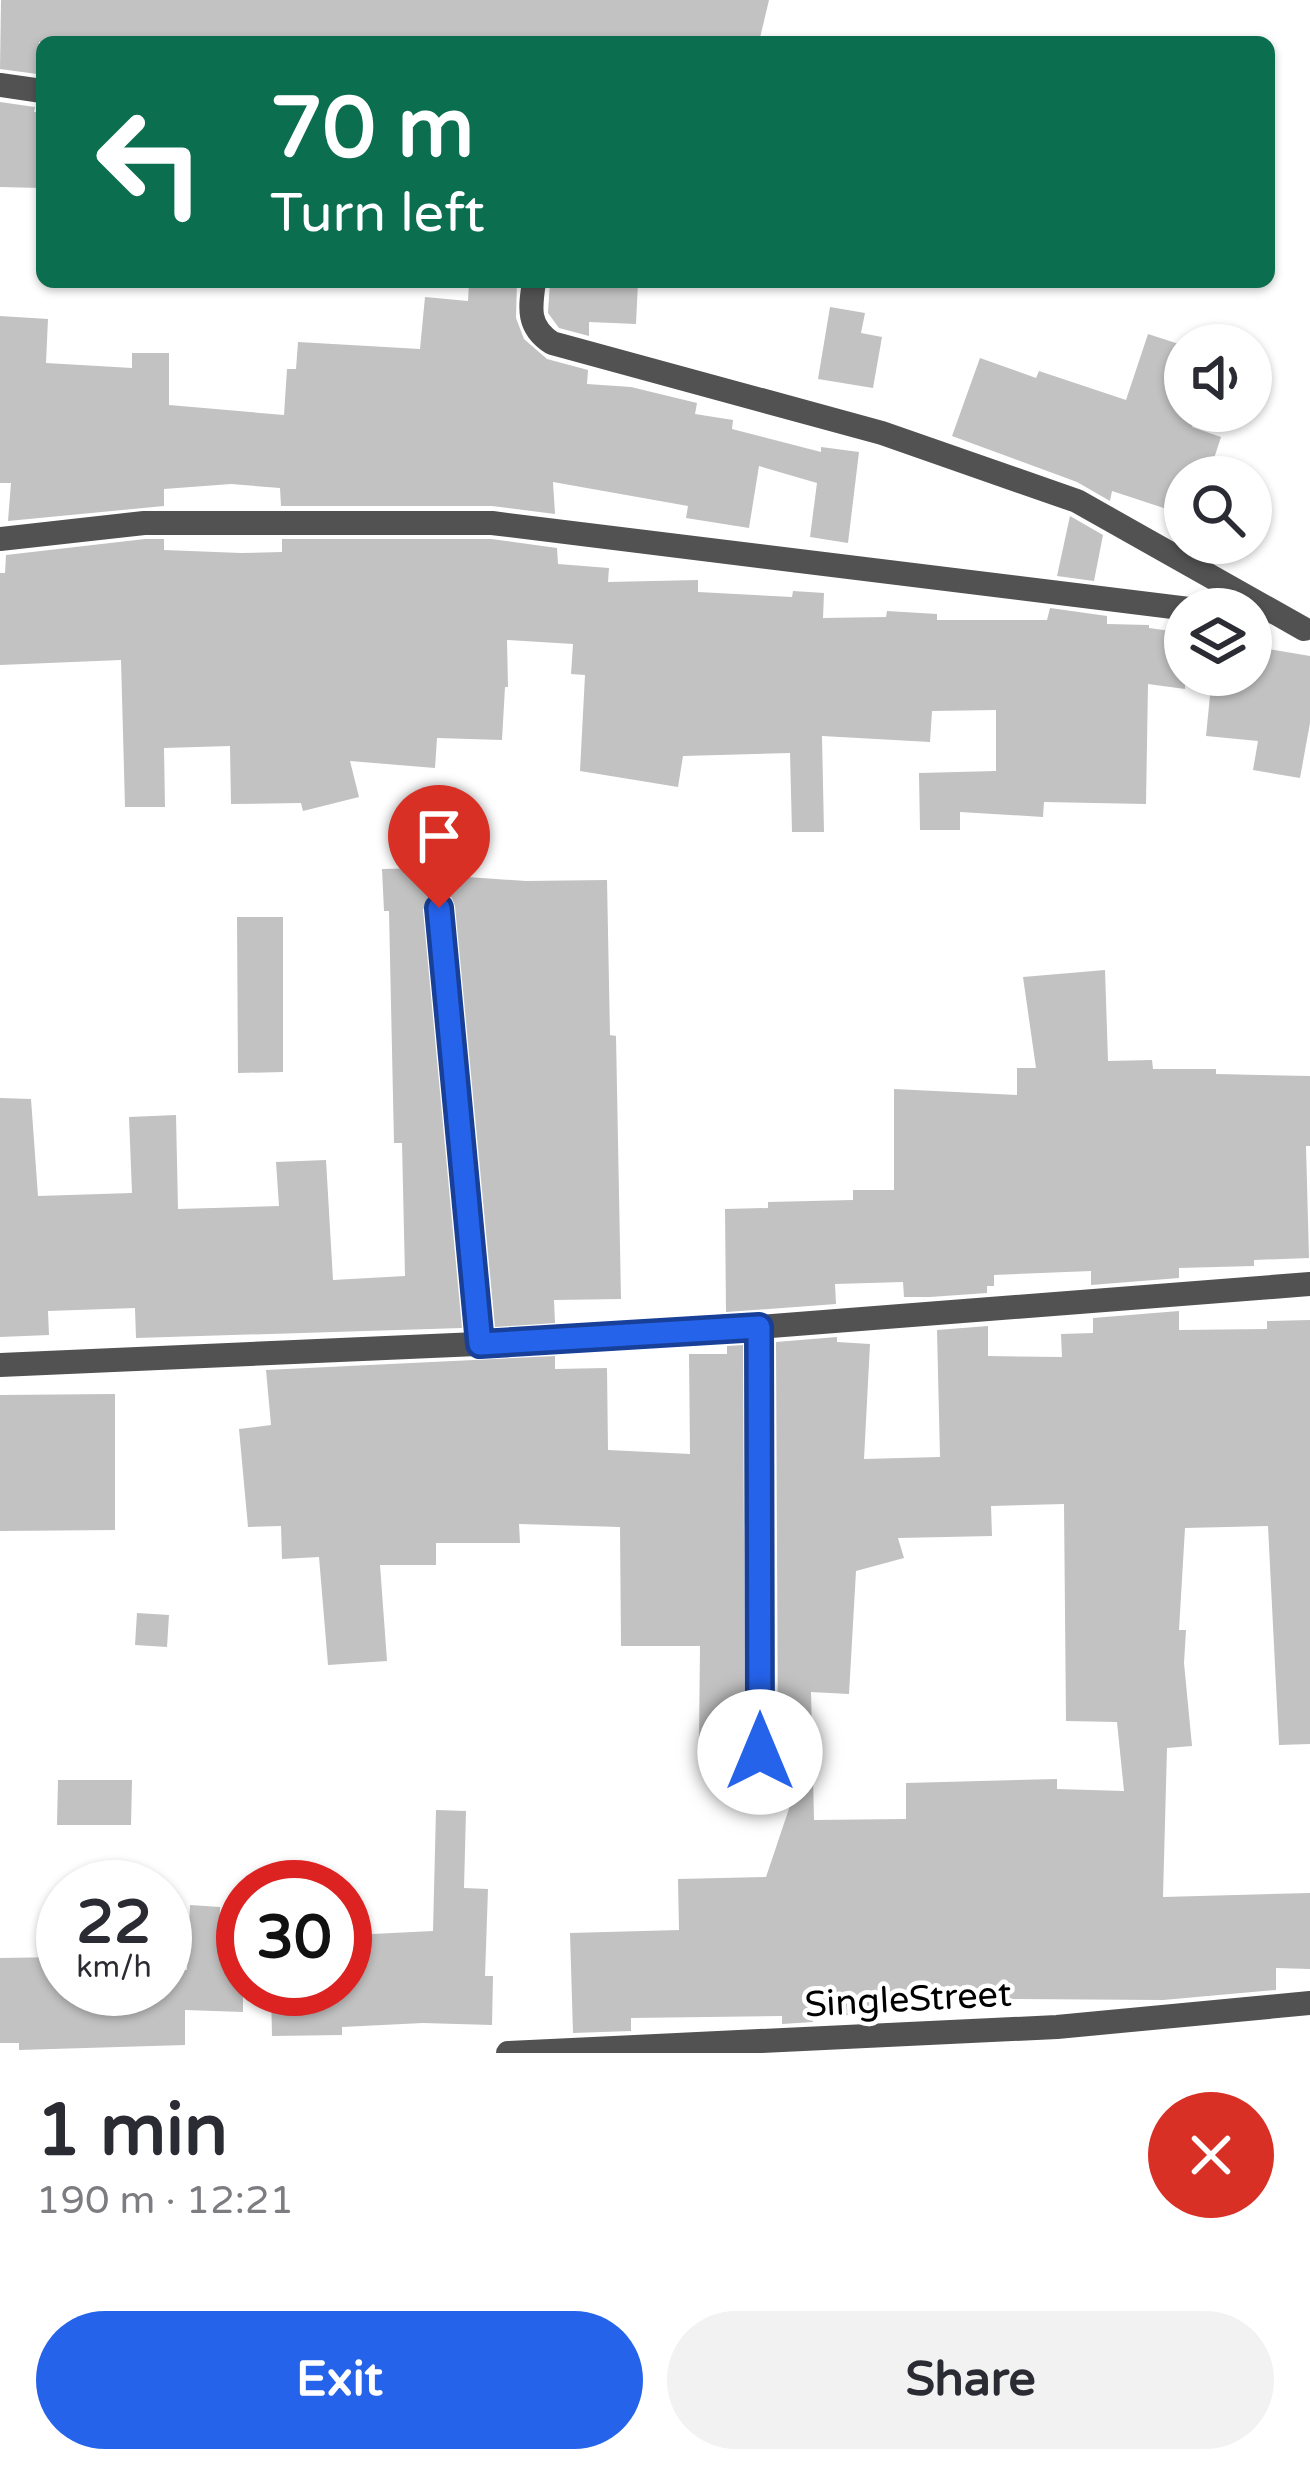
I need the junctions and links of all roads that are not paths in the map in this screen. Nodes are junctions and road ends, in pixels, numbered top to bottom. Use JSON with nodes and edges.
{"nodes":[{"id":1,"x":0,"y":86,"type":"edge"},
{"id":2,"x":36,"y":90,"type":"edge"},
{"id":3,"x":534,"y":288,"type":"edge"},
{"id":4,"x":0,"y":539,"type":"edge"},
{"id":5,"x":1164,"y":606,"type":"edge"},
{"id":6,"x":1272,"y":621,"type":"edge"},
{"id":7,"x":1307,"y":630,"type":"edge"},
{"id":8,"x":439,"y":908,"type":"dead end"},
{"id":9,"x":1310,"y":1284,"type":"edge"},
{"id":10,"x":759,"y":1327,"type":"junction"},
{"id":11,"x":480,"y":1344,"type":"junction"},
{"id":12,"x":0,"y":1365,"type":"edge"},
{"id":13,"x":760,"y":1752,"type":"dead end"},
{"id":14,"x":1310,"y":2003,"type":"edge"},
{"id":15,"x":508,"y":2053,"type":"edge"}],
"edges":[{"from":1,"to":2,"type":"street"},
{"from":3,"to":7,"type":"street"},
{"from":4,"to":5,"type":"street"},
{"from":6,"to":7,"type":"street"},
{"from":8,"to":11,"type":"street"},
{"from":9,"to":10,"type":"street"},
{"from":10,"to":11,"type":"street"},
{"from":10,"to":13,"type":"street"},
{"from":11,"to":12,"type":"street"},
{"from":14,"to":15,"type":"street","name":"SingleStreet"}]}
